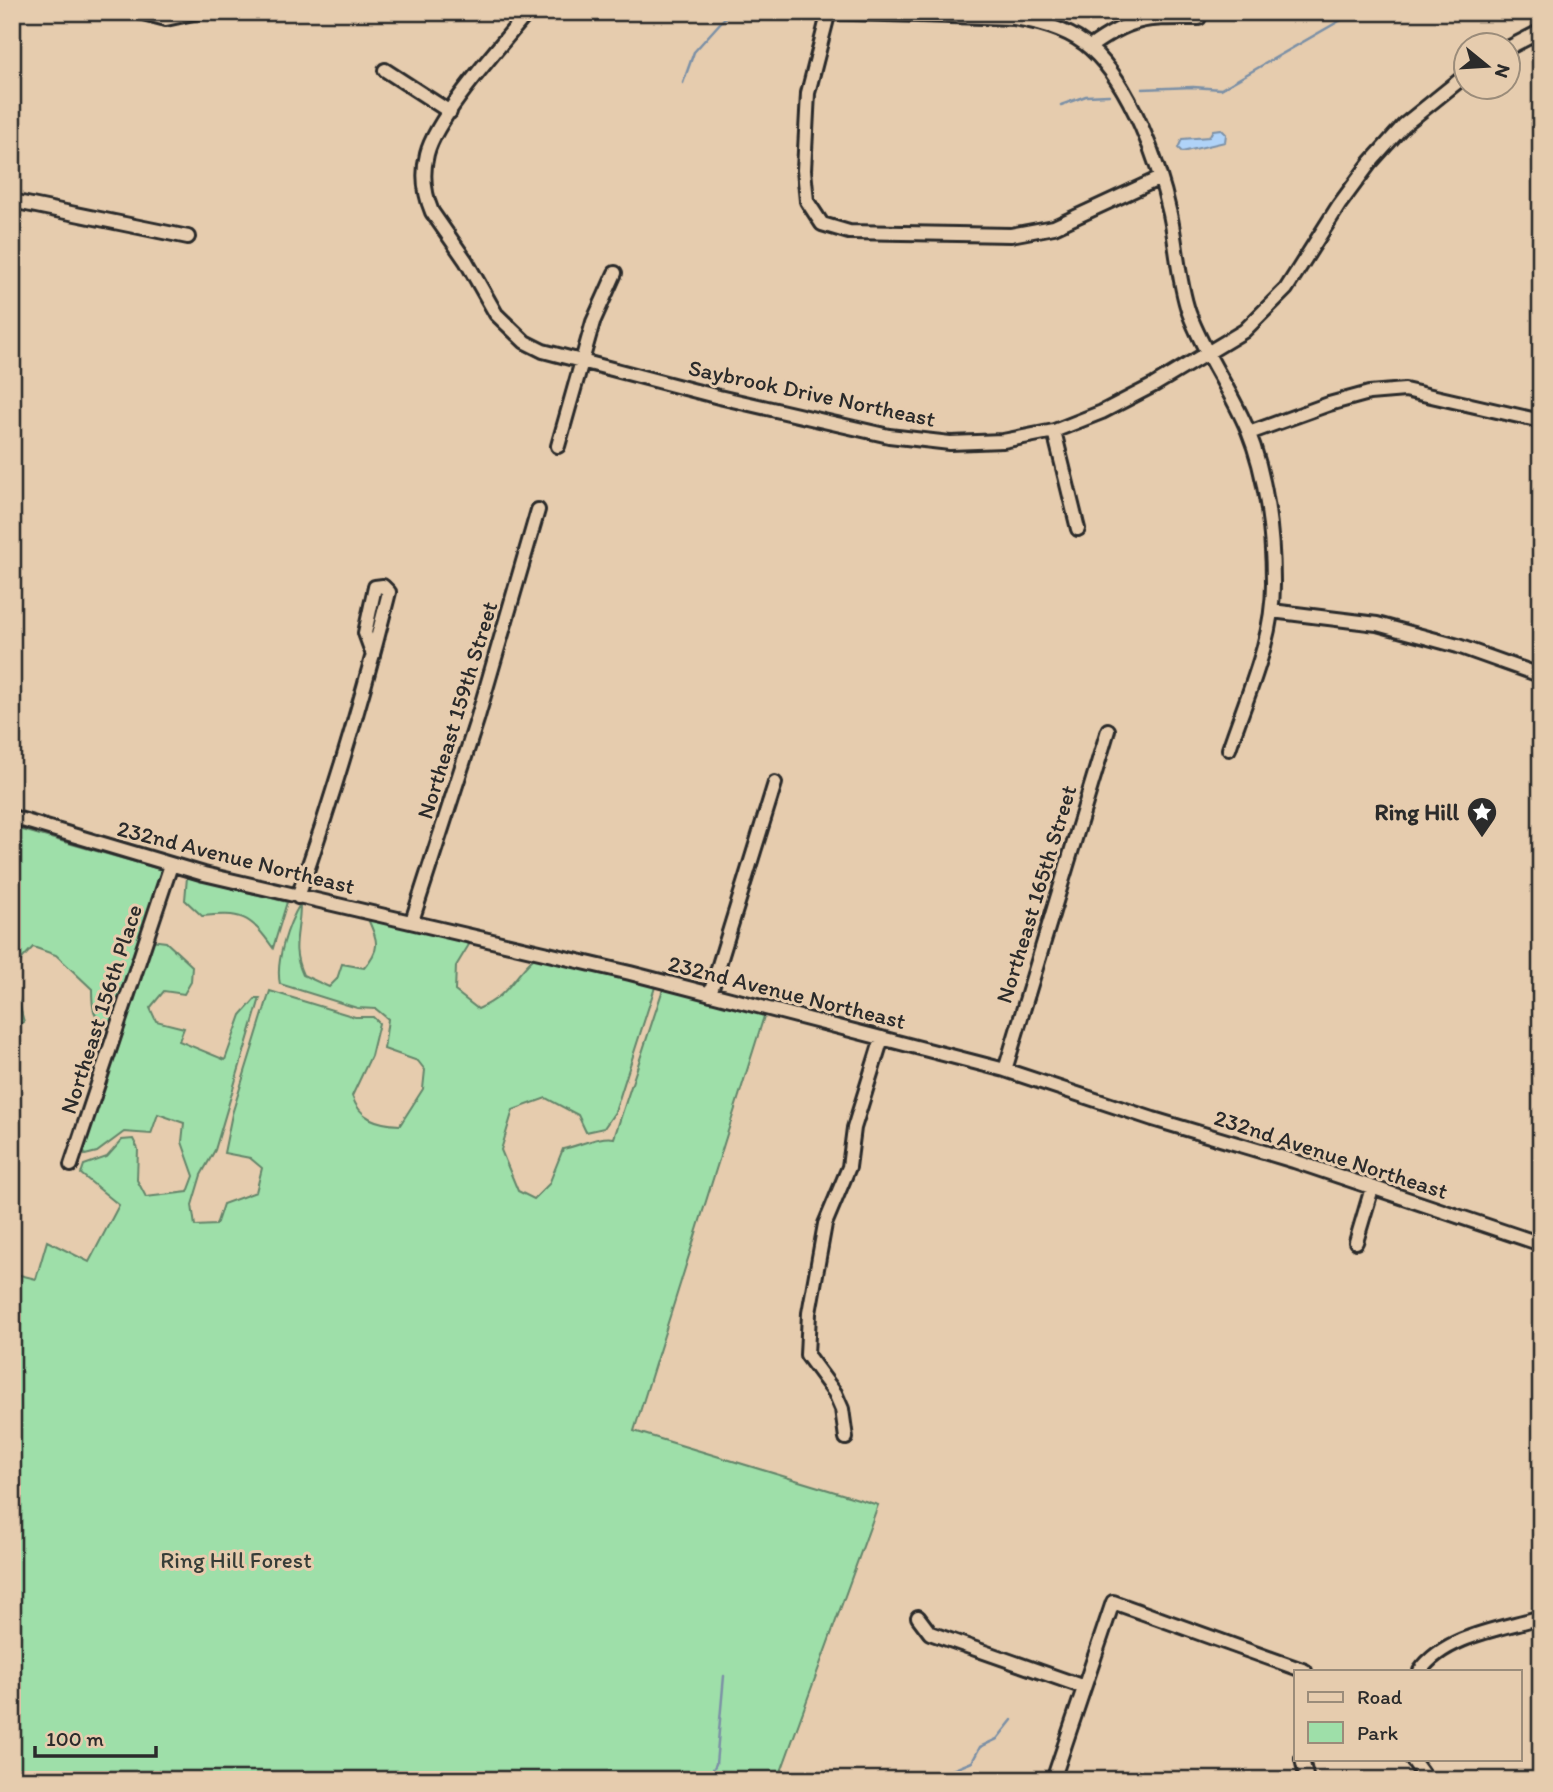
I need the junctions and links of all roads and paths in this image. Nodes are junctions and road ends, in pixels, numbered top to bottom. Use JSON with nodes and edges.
{"nodes":[{"id":1,"x":139,"y":12,"type":"edge"},
{"id":2,"x":198,"y":12,"type":"edge"},
{"id":3,"x":528,"y":12,"type":"edge"},
{"id":4,"x":825,"y":13,"type":"edge"},
{"id":5,"x":1199,"y":18,"type":"dead end"},
{"id":6,"x":1541,"y":31,"type":"edge"},
{"id":7,"x":1522,"y":40,"type":"edge"},
{"id":8,"x":1090,"y":47,"type":"junction"},
{"id":9,"x":385,"y":70,"type":"dead end"},
{"id":10,"x":1452,"y":86,"type":"edge"},
{"id":11,"x":450,"y":112,"type":"junction"},
{"id":12,"x":1160,"y":178,"type":"junction"},
{"id":13,"x":12,"y":201,"type":"edge"},
{"id":14,"x":188,"y":237,"type":"dead end"},
{"id":15,"x":615,"y":273,"type":"dead end"},
{"id":16,"x":1209,"y":353,"type":"junction"},
{"id":17,"x":582,"y":362,"type":"junction"},
{"id":18,"x":1541,"y":421,"type":"edge"},
{"id":19,"x":1054,"y":431,"type":"junction"},
{"id":20,"x":1249,"y":433,"type":"junction"},
{"id":21,"x":558,"y":446,"type":"dead end"},
{"id":22,"x":538,"y":510,"type":"dead end"},
{"id":23,"x":1078,"y":529,"type":"dead end"},
{"id":24,"x":1272,"y":611,"type":"junction"},
{"id":25,"x":373,"y":655,"type":"dead end"},
{"id":26,"x":1541,"y":671,"type":"edge"},
{"id":27,"x":1108,"y":730,"type":"dead end"},
{"id":28,"x":1229,"y":749,"type":"dead end"},
{"id":29,"x":775,"y":783,"type":"dead end"},
{"id":30,"x":12,"y":817,"type":"edge"},
{"id":31,"x":171,"y":865,"type":"junction"},
{"id":32,"x":298,"y":897,"type":"junction"},
{"id":33,"x":412,"y":921,"type":"junction"},
{"id":34,"x":710,"y":994,"type":"junction"},
{"id":35,"x":882,"y":1038,"type":"junction"},
{"id":36,"x":1005,"y":1070,"type":"junction"},
{"id":37,"x":71,"y":1165,"type":"dead end"},
{"id":38,"x":1372,"y":1188,"type":"junction"},
{"id":39,"x":1356,"y":1242,"type":"dead end"},
{"id":40,"x":1541,"y":1244,"type":"edge"},
{"id":41,"x":846,"y":1438,"type":"dead end"},
{"id":42,"x":918,"y":1617,"type":"dead end"},
{"id":43,"x":1541,"y":1617,"type":"edge"},
{"id":44,"x":1302,"y":1670,"type":"edge"},
{"id":45,"x":1421,"y":1670,"type":"edge"},
{"id":46,"x":1084,"y":1687,"type":"junction"},
{"id":47,"x":1302,"y":1760,"type":"edge"},
{"id":48,"x":1413,"y":1760,"type":"edge"},
{"id":49,"x":1053,"y":1780,"type":"edge"},
{"id":50,"x":1307,"y":1780,"type":"edge"},
{"id":51,"x":1427,"y":1780,"type":"edge"}],
"edges":[{"from":1,"to":2,"type":"street"},
{"from":3,"to":11,"type":"street"},
{"from":4,"to":8,"type":"street"},
{"from":4,"to":12,"type":"street"},
{"from":5,"to":8,"type":"street"},
{"from":6,"to":7,"type":"street"},
{"from":8,"to":12,"type":"street"},
{"from":9,"to":11,"type":"street"},
{"from":10,"to":16,"type":"street","name":"Saybrook Drive Northeast"},
{"from":11,"to":17,"type":"street","name":"Saybrook Drive Northeast"},
{"from":12,"to":16,"type":"street"},
{"from":13,"to":14,"type":"street"},
{"from":15,"to":17,"type":"street"},
{"from":16,"to":19,"type":"street","name":"Saybrook Drive Northeast"},
{"from":16,"to":20,"type":"street"},
{"from":17,"to":19,"type":"street","name":"Saybrook Drive Northeast"},
{"from":17,"to":21,"type":"street"},
{"from":18,"to":20,"type":"street"},
{"from":19,"to":23,"type":"street"},
{"from":20,"to":24,"type":"street"},
{"from":22,"to":33,"type":"street","name":"Northeast 159th Street"},
{"from":24,"to":26,"type":"street"},
{"from":24,"to":28,"type":"street"},
{"from":25,"to":32,"type":"street"},
{"from":27,"to":36,"type":"street","name":"Northeast 165th Street"},
{"from":29,"to":34,"type":"street"},
{"from":30,"to":31,"type":"street","name":"232nd Avenue Northeast"},
{"from":31,"to":32,"type":"street","name":"232nd Avenue Northeast"},
{"from":31,"to":37,"type":"street","name":"Northeast 156th Place"},
{"from":32,"to":33,"type":"street","name":"232nd Avenue Northeast"},
{"from":33,"to":34,"type":"street","name":"232nd Avenue Northeast"},
{"from":34,"to":35,"type":"street","name":"232nd Avenue Northeast"},
{"from":35,"to":36,"type":"street","name":"232nd Avenue Northeast"},
{"from":35,"to":41,"type":"street"},
{"from":36,"to":38,"type":"street","name":"232nd Avenue Northeast"},
{"from":38,"to":39,"type":"street"},
{"from":38,"to":40,"type":"street","name":"232nd Avenue Northeast"},
{"from":42,"to":46,"type":"street"},
{"from":43,"to":45,"type":"street"},
{"from":44,"to":46,"type":"street"},
{"from":46,"to":49,"type":"street"},
{"from":47,"to":50,"type":"street"},
{"from":48,"to":51,"type":"street"}]}
